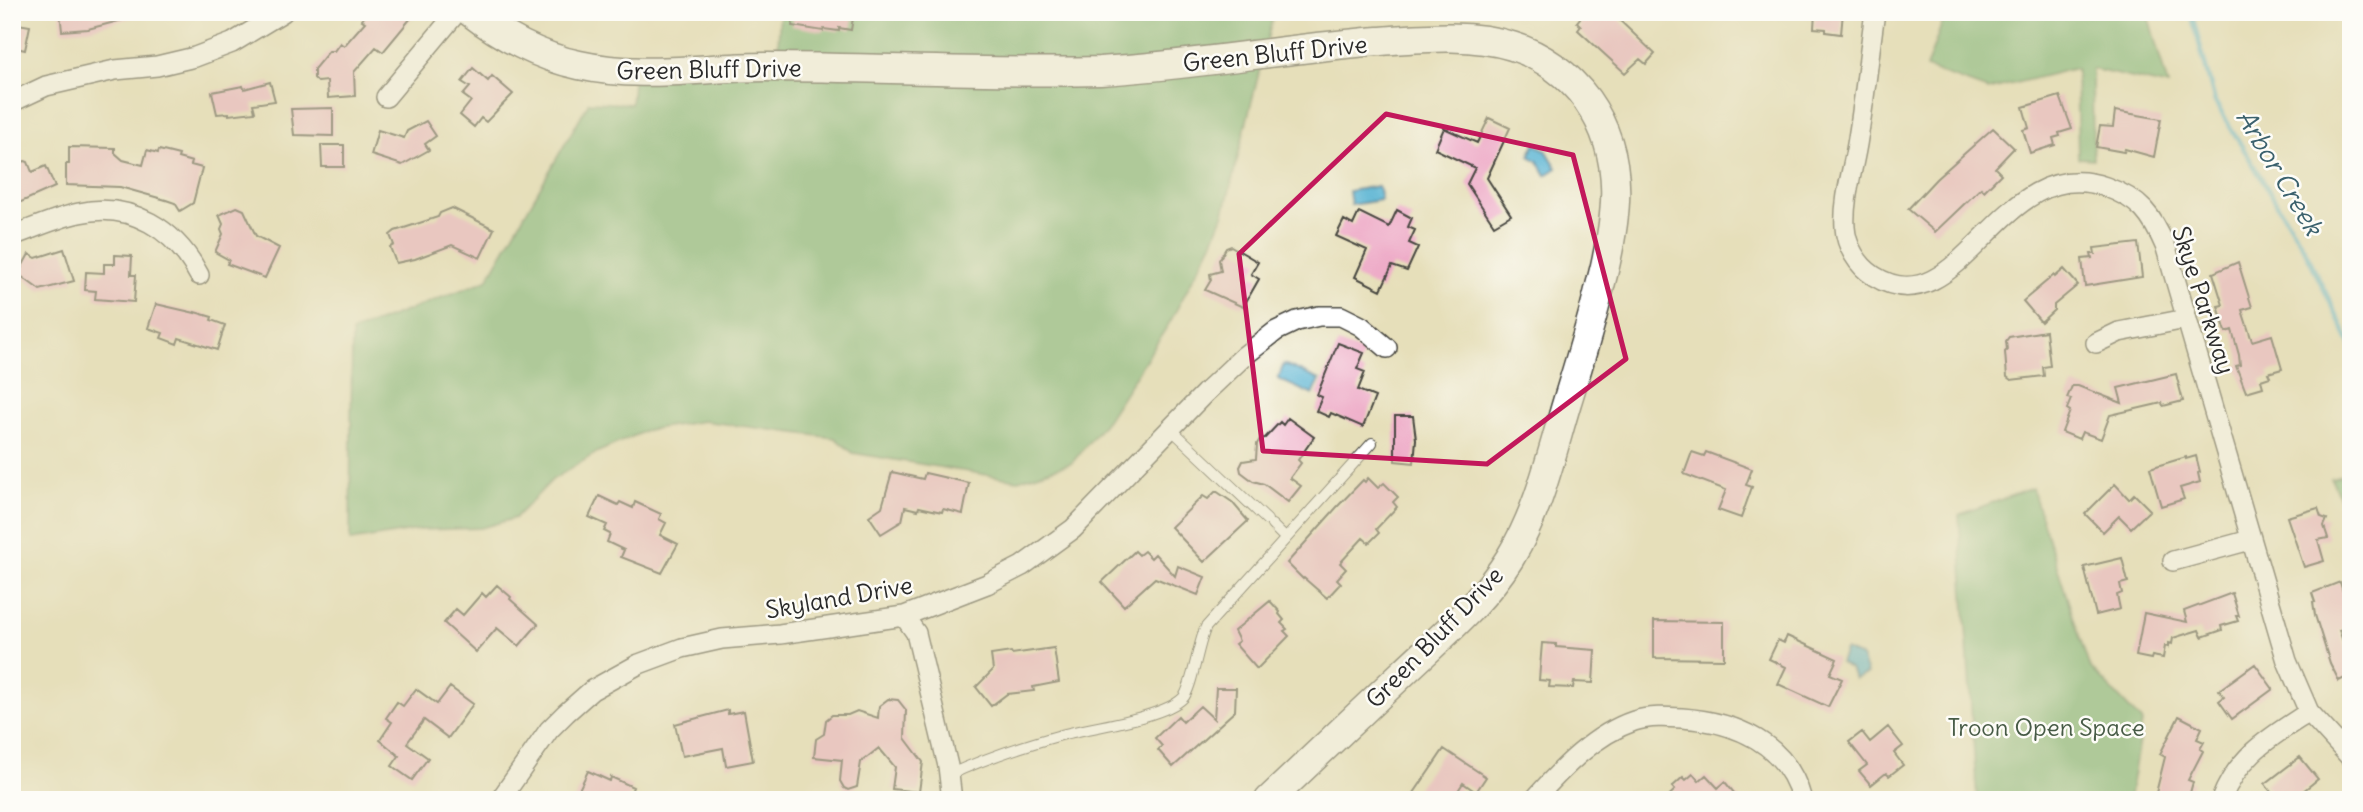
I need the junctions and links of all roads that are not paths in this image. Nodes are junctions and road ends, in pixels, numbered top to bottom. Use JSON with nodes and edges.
{"nodes":[{"id":1,"x":283,"y":12,"type":"edge"},
{"id":2,"x":457,"y":12,"type":"edge"},
{"id":3,"x":470,"y":12,"type":"edge"},
{"id":4,"x":1875,"y":12,"type":"edge"},
{"id":5,"x":386,"y":97,"type":"dead end"},
{"id":6,"x":12,"y":102,"type":"edge"},
{"id":7,"x":12,"y":236,"type":"edge"},
{"id":8,"x":199,"y":275,"type":"dead end"},
{"id":9,"x":2186,"y":319,"type":"junction"},
{"id":10,"x":2096,"y":343,"type":"dead end"},
{"id":11,"x":1387,"y":348,"type":"dead end"},
{"id":12,"x":1170,"y":428,"type":"junction"},
{"id":13,"x":1372,"y":443,"type":"dead end"},
{"id":14,"x":1285,"y":538,"type":"junction"},
{"id":15,"x":2250,"y":540,"type":"junction"},
{"id":16,"x":2173,"y":561,"type":"dead end"},
{"id":17,"x":904,"y":616,"type":"junction"},
{"id":18,"x":2309,"y":712,"type":"junction"},
{"id":19,"x":2351,"y":758,"type":"edge"},
{"id":20,"x":949,"y":775,"type":"junction"},
{"id":21,"x":500,"y":800,"type":"edge"},
{"id":22,"x":952,"y":800,"type":"edge"},
{"id":23,"x":1269,"y":800,"type":"edge"},
{"id":24,"x":1534,"y":800,"type":"edge"},
{"id":25,"x":1802,"y":800,"type":"edge"},
{"id":26,"x":2221,"y":800,"type":"edge"}],
"edges":[{"from":1,"to":6,"type":"street"},
{"from":2,"to":5,"type":"street"},
{"from":3,"to":23,"type":"street","name":"Green Bluff Drive"},
{"from":4,"to":9,"type":"street","name":"Skye Parkway"},
{"from":7,"to":8,"type":"street"},
{"from":9,"to":10,"type":"street"},
{"from":9,"to":15,"type":"street","name":"Skye Parkway"},
{"from":11,"to":12,"type":"street","name":"Skyland Drive"},
{"from":12,"to":14,"type":"lane"},
{"from":12,"to":17,"type":"street","name":"Skyland Drive"},
{"from":13,"to":14,"type":"lane"},
{"from":14,"to":20,"type":"lane"},
{"from":15,"to":16,"type":"street"},
{"from":15,"to":18,"type":"street","name":"Skye Parkway"},
{"from":17,"to":20,"type":"street"},
{"from":17,"to":21,"type":"street","name":"Skyland Drive"},
{"from":18,"to":19,"type":"street","name":"Skye Parkway"},
{"from":18,"to":26,"type":"street"},
{"from":20,"to":22,"type":"street"},
{"from":24,"to":25,"type":"street"}]}
